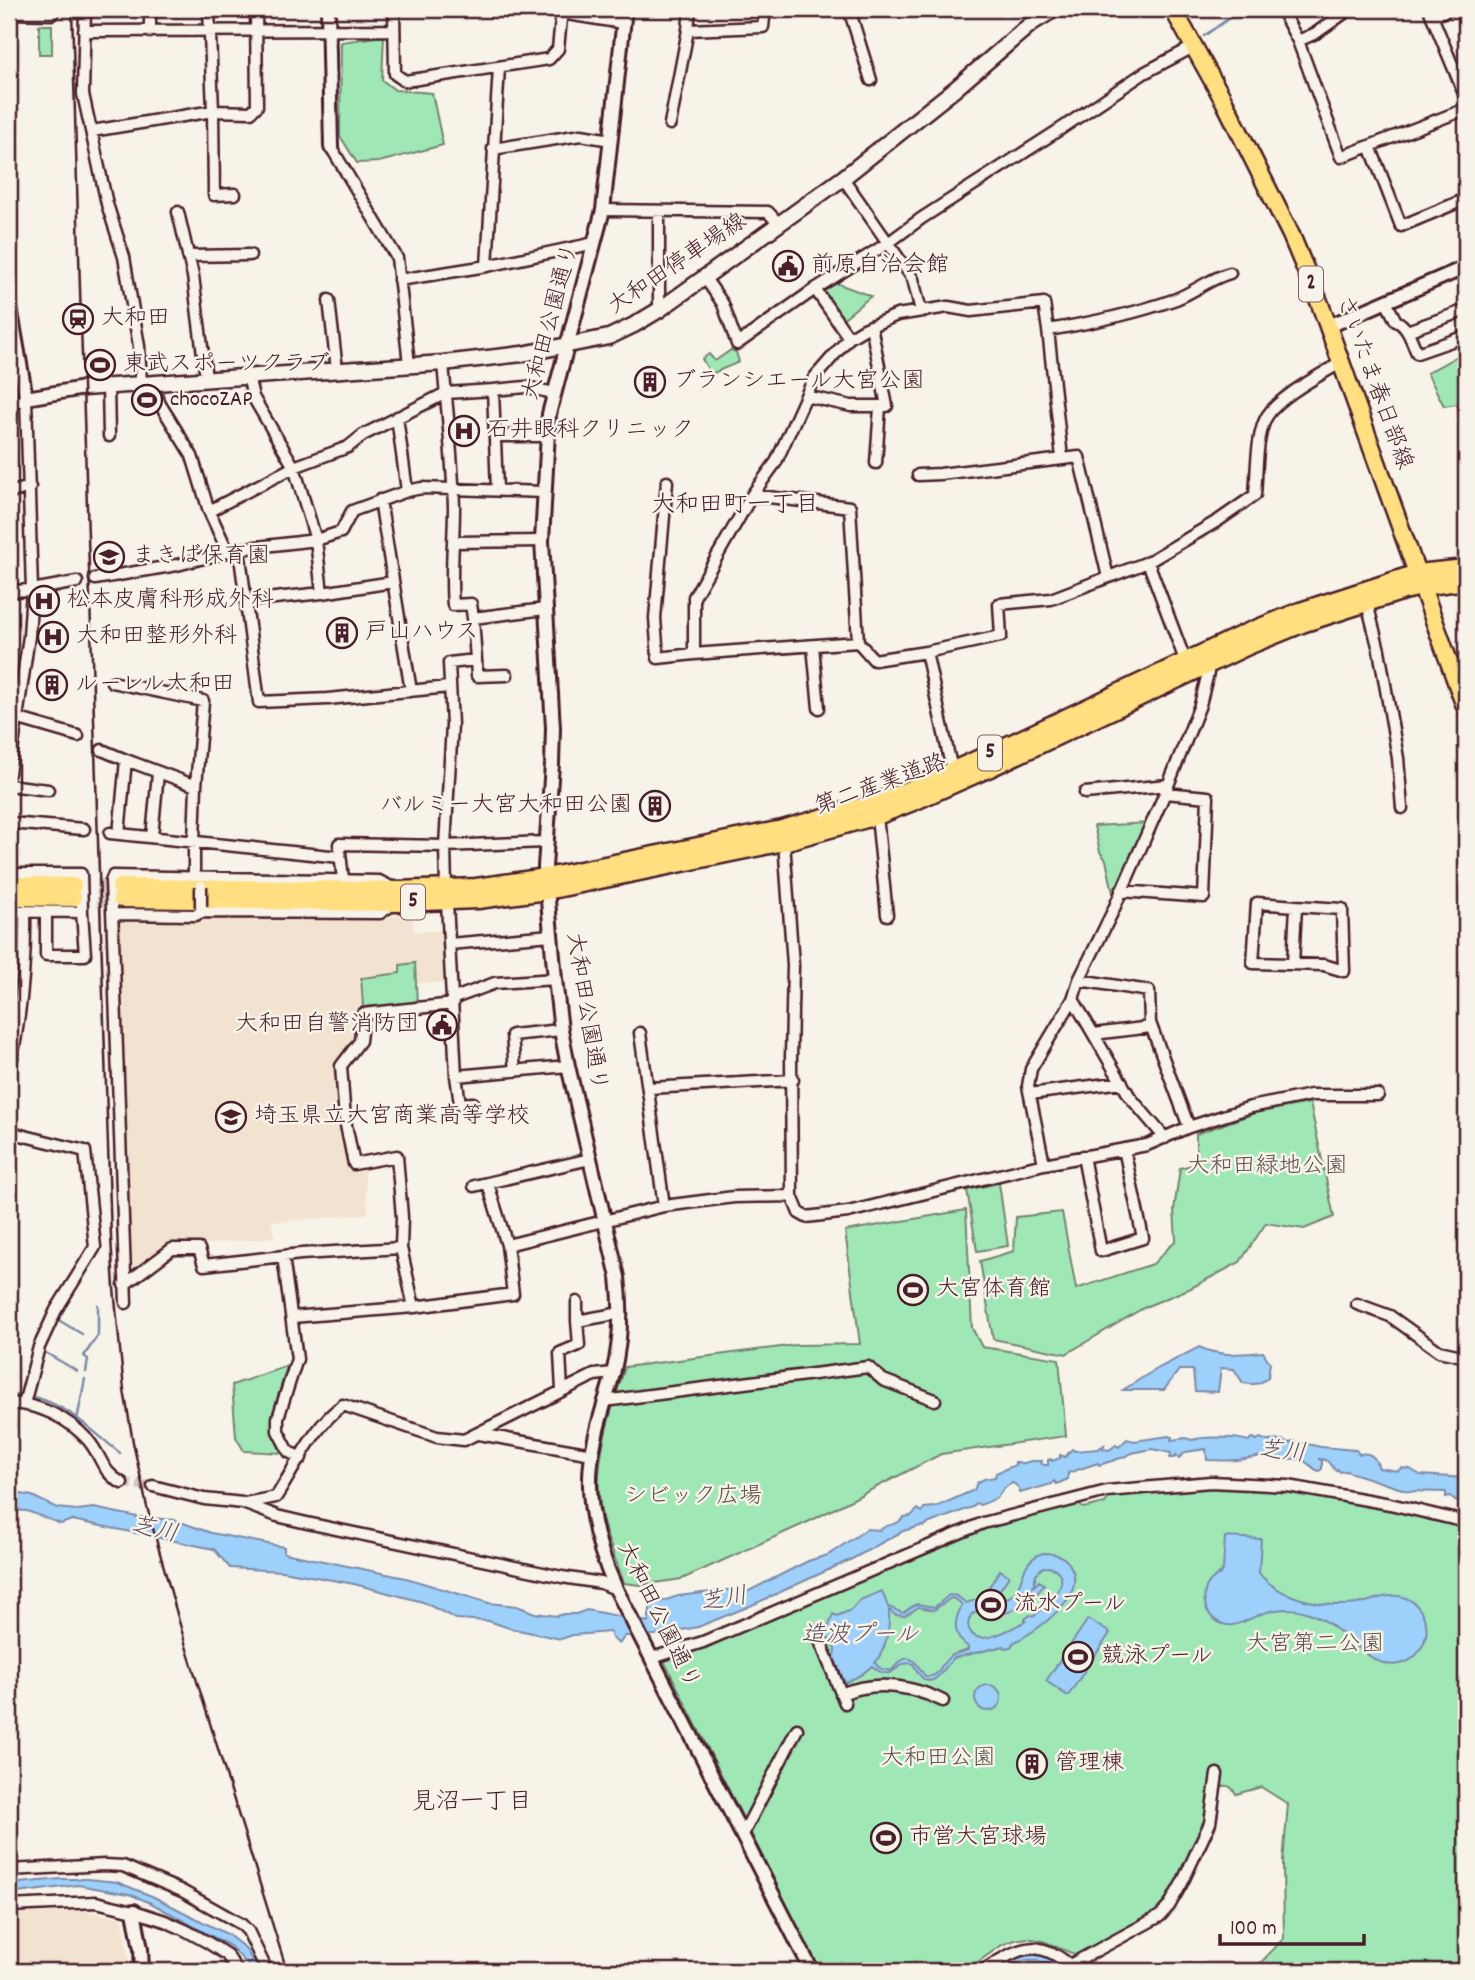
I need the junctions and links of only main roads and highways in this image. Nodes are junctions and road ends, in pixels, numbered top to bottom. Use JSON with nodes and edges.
{"nodes":[{"id":1,"x":1055,"y":9,"type":"edge"},
{"id":2,"x":1172,"y":9,"type":"edge"},
{"id":3,"x":84,"y":388,"type":"road end"},
{"id":4,"x":1466,"y":568,"type":"edge"},
{"id":5,"x":1419,"y":580,"type":"junction"},
{"id":6,"x":1466,"y":581,"type":"edge"},
{"id":7,"x":1196,"y":665,"type":"junction"},
{"id":8,"x":1463,"y":691,"type":"edge"},
{"id":9,"x":1466,"y":709,"type":"edge"},
{"id":10,"x":956,"y":777,"type":"junction"},
{"id":11,"x":546,"y":884,"type":"junction"},
{"id":12,"x":9,"y":885,"type":"edge"},
{"id":13,"x":120,"y":893,"type":"tunnel mouth"},
{"id":14,"x":9,"y":897,"type":"edge"}],
"edges":[{"from":1,"to":3,"type":"main road","name":"大和田停車場線"},
{"from":2,"to":5,"type":"main road","name":"さいたま春日部線","number":"2"},
{"from":4,"to":5,"type":"main road","name":"第二産業道路"},
{"from":5,"to":6,"type":"main road","name":"第二産業道路"},
{"from":5,"to":7,"type":"main road","name":"第二産業道路","number":"5"},
{"from":5,"to":7,"type":"main road","name":"第二産業道路","number":"5"},
{"from":5,"to":8,"type":"main road","name":"さいたま春日部線","number":"2"},
{"from":7,"to":10,"type":"main road","name":"第二産業道路","number":"5"},
{"from":8,"to":9,"type":"main road","name":"さいたま春日部線","number":"2"},
{"from":10,"to":11,"type":"main road","name":"第二産業道路","number":"5"},
{"from":10,"to":11,"type":"main road","name":"第二産業道路","number":"5"},
{"from":11,"to":13,"type":"main road","name":"第二産業道路","number":"5"},
{"from":12,"to":14,"type":"main road"}]}
